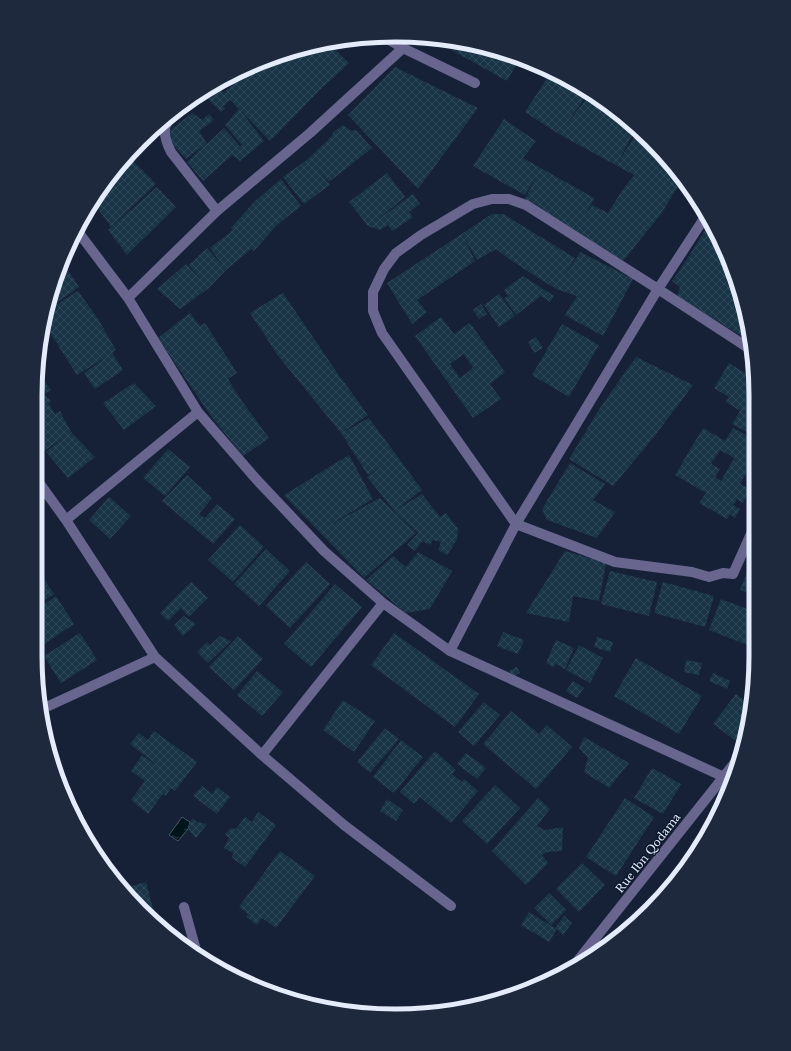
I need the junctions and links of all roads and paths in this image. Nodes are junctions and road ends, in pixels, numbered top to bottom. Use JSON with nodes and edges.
{"nodes":[{"id":1,"x":393,"y":42,"type":"edge"},
{"id":2,"x":403,"y":48,"type":"junction"},
{"id":3,"x":475,"y":83,"type":"dead end"},
{"id":4,"x":165,"y":128,"type":"edge"},
{"id":5,"x":217,"y":211,"type":"junction"},
{"id":6,"x":703,"y":220,"type":"edge"},
{"id":7,"x":80,"y":235,"type":"edge"},
{"id":8,"x":658,"y":289,"type":"junction"},
{"id":9,"x":128,"y":298,"type":"junction"},
{"id":10,"x":745,"y":346,"type":"edge"},
{"id":11,"x":198,"y":412,"type":"junction"},
{"id":12,"x":42,"y":486,"type":"edge"},
{"id":13,"x":66,"y":520,"type":"junction"},
{"id":14,"x":516,"y":524,"type":"junction"},
{"id":15,"x":749,"y":538,"type":"edge"},
{"id":16,"x":383,"y":603,"type":"junction"},
{"id":17,"x":450,"y":651,"type":"junction"},
{"id":18,"x":156,"y":658,"type":"junction"},
{"id":19,"x":46,"y":707,"type":"edge"},
{"id":20,"x":262,"y":755,"type":"junction"},
{"id":21,"x":730,"y":769,"type":"edge"},
{"id":22,"x":724,"y":777,"type":"junction"},
{"id":23,"x":451,"y":906,"type":"dead end"},
{"id":24,"x":184,"y":907,"type":"dead end"},
{"id":25,"x":195,"y":946,"type":"edge"},
{"id":26,"x":582,"y":956,"type":"edge"}],
"edges":[{"from":1,"to":2,"type":"street"},
{"from":2,"to":3,"type":"street"},
{"from":2,"to":5,"type":"street"},
{"from":4,"to":5,"type":"street"},
{"from":5,"to":9,"type":"street"},
{"from":6,"to":8,"type":"street"},
{"from":7,"to":9,"type":"street"},
{"from":8,"to":10,"type":"street"},
{"from":8,"to":14,"type":"street"},
{"from":8,"to":14,"type":"street"},
{"from":9,"to":11,"type":"street"},
{"from":11,"to":13,"type":"street"},
{"from":11,"to":16,"type":"street"},
{"from":12,"to":13,"type":"street"},
{"from":13,"to":18,"type":"street"},
{"from":14,"to":15,"type":"street"},
{"from":14,"to":17,"type":"street"},
{"from":16,"to":17,"type":"street"},
{"from":16,"to":20,"type":"street"},
{"from":17,"to":22,"type":"street"},
{"from":18,"to":19,"type":"street"},
{"from":18,"to":20,"type":"street"},
{"from":20,"to":23,"type":"street"},
{"from":21,"to":22,"type":"street","name":"Rue Ibn Qodama"},
{"from":22,"to":26,"type":"street","name":"Rue Ibn Qodama"},
{"from":24,"to":25,"type":"street"}]}
